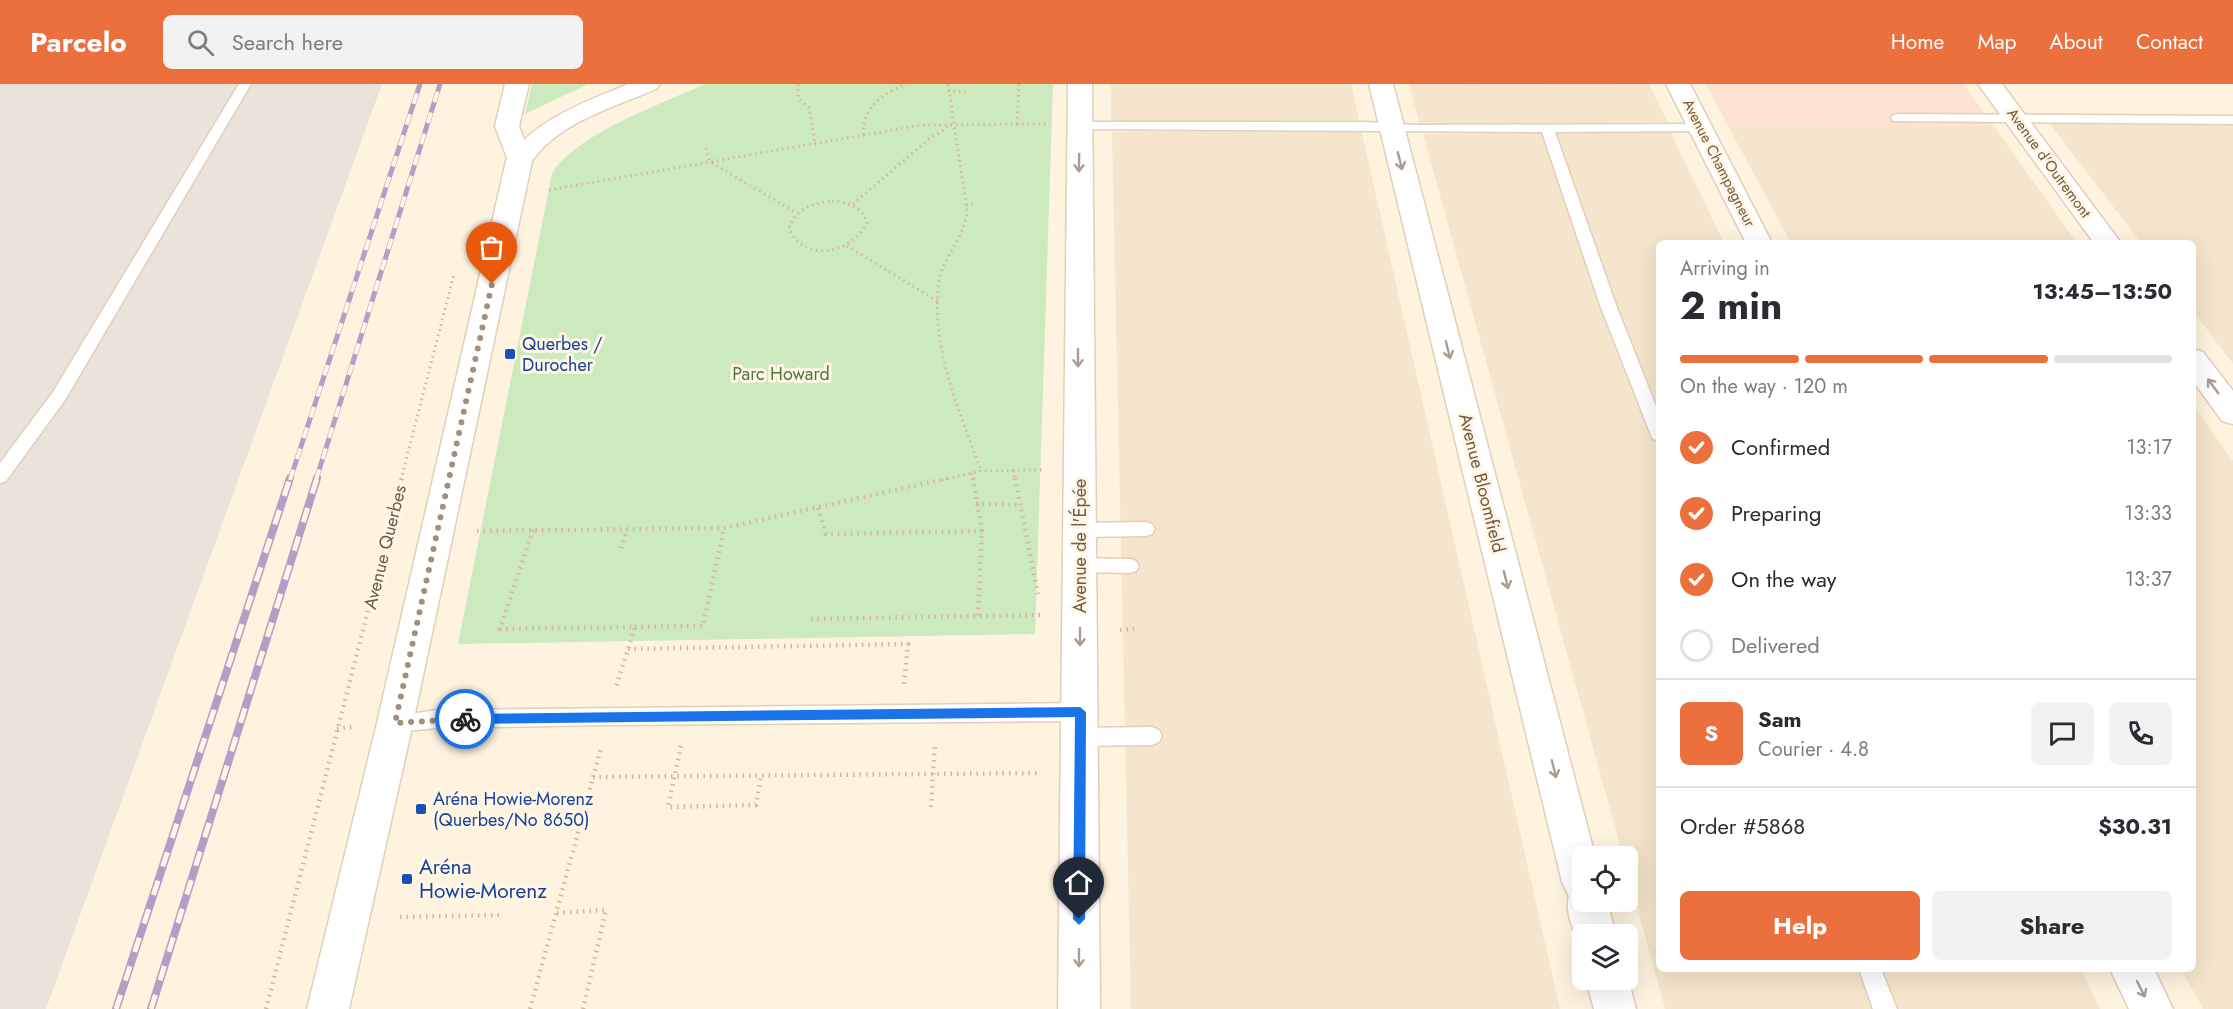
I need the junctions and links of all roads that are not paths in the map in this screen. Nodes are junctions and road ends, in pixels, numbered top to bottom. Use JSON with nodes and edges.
{"nodes":[{"id":1,"x":245,"y":84,"type":"edge"},
{"id":2,"x":517,"y":84,"type":"edge"},
{"id":3,"x":648,"y":84,"type":"edge"},
{"id":4,"x":1080,"y":84,"type":"edge"},
{"id":5,"x":1381,"y":84,"type":"edge"},
{"id":6,"x":1678,"y":84,"type":"edge"},
{"id":7,"x":1990,"y":84,"type":"edge"},
{"id":8,"x":1898,"y":118,"type":"dead end"},
{"id":9,"x":2016,"y":119,"type":"junction"},
{"id":10,"x":2233,"y":120,"type":"edge"},
{"id":11,"x":1065,"y":125,"type":"junction"},
{"id":12,"x":1391,"y":127,"type":"junction"},
{"id":13,"x":1700,"y":127,"type":"junction"},
{"id":14,"x":1547,"y":128,"type":"junction"},
{"id":15,"x":519,"y":161,"type":"junction"},
{"id":16,"x":1758,"y":240,"type":"edge"},
{"id":17,"x":2106,"y":240,"type":"edge"},
{"id":18,"x":2196,"y":363,"type":"edge"},
{"id":19,"x":2233,"y":413,"type":"edge"},
{"id":20,"x":1656,"y":427,"type":"edge"},
{"id":21,"x":0,"y":476,"type":"edge"},
{"id":22,"x":1146,"y":529,"type":"dead end"},
{"id":23,"x":1079,"y":530,"type":"junction"},
{"id":24,"x":1079,"y":565,"type":"junction"},
{"id":25,"x":1130,"y":566,"type":"dead end"},
{"id":26,"x":395,"y":723,"type":"junction"},
{"id":27,"x":1080,"y":725,"type":"junction"},
{"id":28,"x":1152,"y":736,"type":"dead end"},
{"id":29,"x":1573,"y":846,"type":"edge"},
{"id":30,"x":1871,"y":972,"type":"edge"},
{"id":31,"x":2133,"y":972,"type":"edge"},
{"id":32,"x":1610,"y":990,"type":"edge"},
{"id":33,"x":328,"y":1009,"type":"edge"},
{"id":34,"x":1079,"y":1009,"type":"edge"},
{"id":35,"x":1615,"y":1009,"type":"edge"},
{"id":36,"x":1885,"y":1009,"type":"edge"},
{"id":37,"x":2152,"y":1009,"type":"edge"}],
"edges":[{"from":1,"to":21,"type":"lane"},
{"from":2,"to":15,"type":"street"},
{"from":3,"to":15,"type":"street"},
{"from":4,"to":11,"type":"street","name":"Avenue de l'Épée"},
{"from":5,"to":12,"type":"street","name":"Avenue Bloomfield"},
{"from":6,"to":13,"type":"street","name":"Avenue Champagneur"},
{"from":7,"to":9,"type":"street","name":"Avenue d'Outremont"},
{"from":8,"to":9,"type":"lane"},
{"from":9,"to":10,"type":"lane"},
{"from":9,"to":17,"type":"street","name":"Avenue d'Outremont"},
{"from":11,"to":12,"type":"lane"},
{"from":11,"to":23,"type":"street","name":"Avenue de l'Épée","one_way":true},
{"from":12,"to":14,"type":"lane"},
{"from":12,"to":29,"type":"street","name":"Avenue Bloomfield","one_way":true},
{"from":13,"to":14,"type":"lane"},
{"from":13,"to":16,"type":"street","name":"Avenue Champagneur"},
{"from":14,"to":20,"type":"lane"},
{"from":15,"to":26,"type":"street"},
{"from":19,"to":18,"type":"street","one_way":true},
{"from":22,"to":23,"type":"lane"},
{"from":23,"to":24,"type":"street","name":"Avenue de l'Épée"},
{"from":24,"to":25,"type":"lane"},
{"from":24,"to":27,"type":"street","name":"Avenue de l'Épée","one_way":true},
{"from":26,"to":27,"type":"lane"},
{"from":26,"to":33,"type":"street"},
{"from":27,"to":28,"type":"lane"},
{"from":27,"to":34,"type":"street","name":"Avenue de l'Épée","one_way":true},
{"from":30,"to":36,"type":"lane"},
{"from":31,"to":37,"type":"street","one_way":true},
{"from":32,"to":35,"type":"street"}]}
